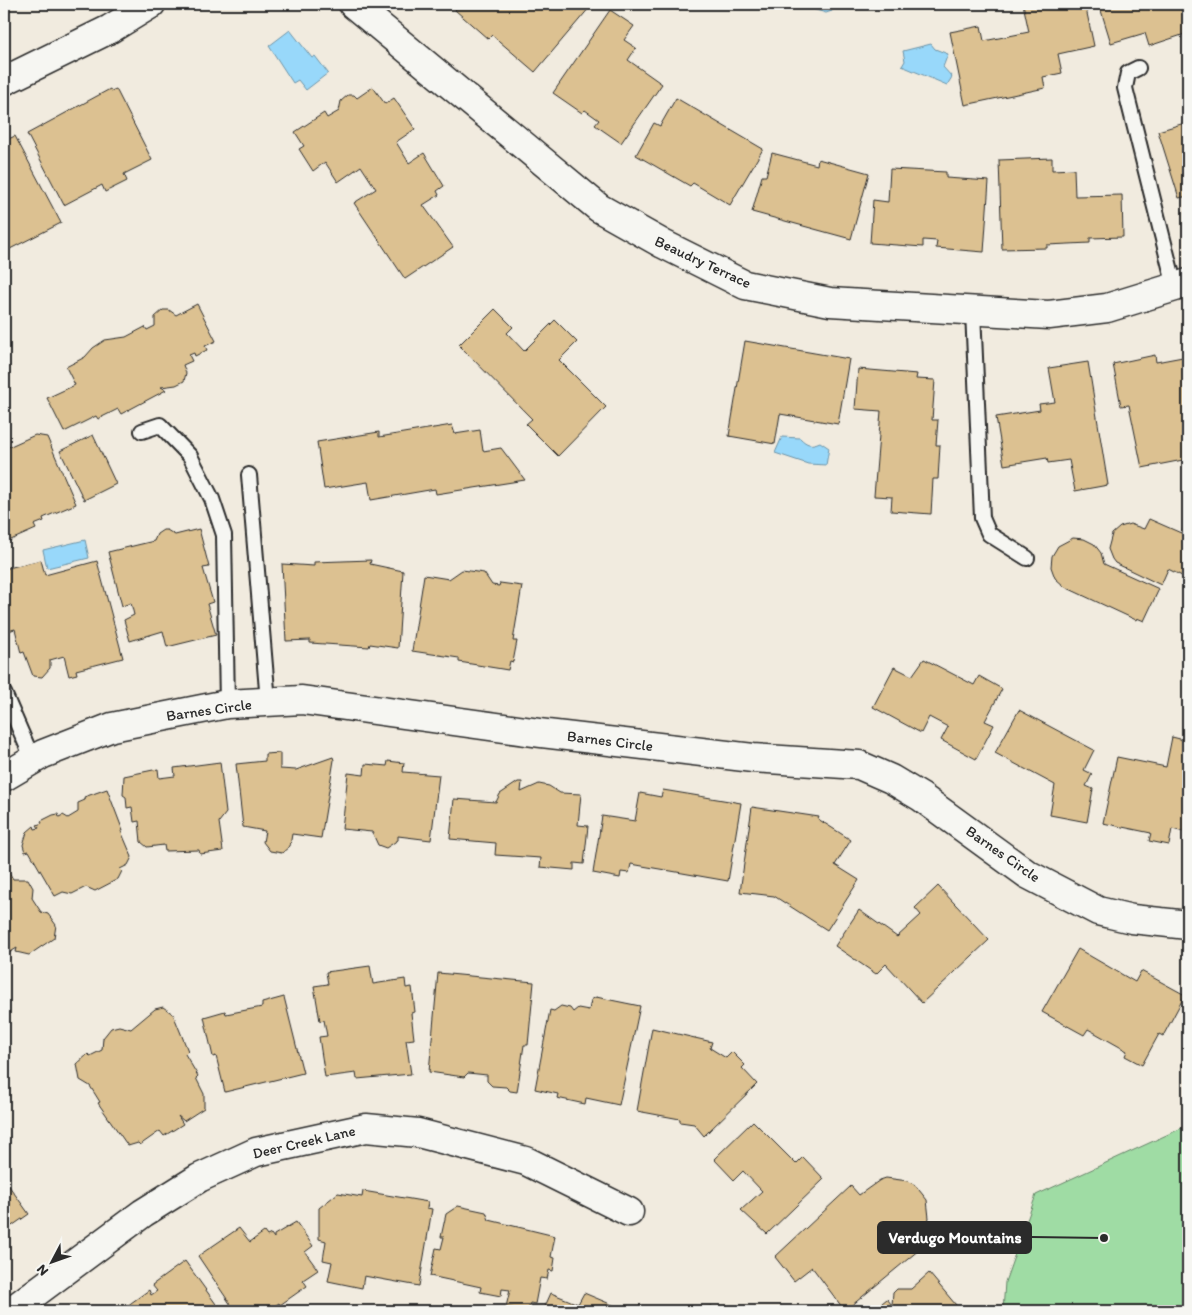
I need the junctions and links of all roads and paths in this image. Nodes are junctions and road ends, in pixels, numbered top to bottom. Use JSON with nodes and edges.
{"nodes":[{"id":1,"x":151,"y":4,"type":"edge"},
{"id":2,"x":353,"y":4,"type":"edge"},
{"id":3,"x":1138,"y":68,"type":"dead end"},
{"id":4,"x":4,"y":81,"type":"edge"},
{"id":5,"x":1181,"y":285,"type":"edge"},
{"id":6,"x":972,"y":311,"type":"junction"},
{"id":7,"x":142,"y":431,"type":"dead end"},
{"id":8,"x":249,"y":475,"type":"dead end"},
{"id":9,"x":1027,"y":558,"type":"dead end"},
{"id":10,"x":4,"y":693,"type":"edge"},
{"id":11,"x":268,"y":702,"type":"junction"},
{"id":12,"x":228,"y":704,"type":"junction"},
{"id":13,"x":33,"y":760,"type":"junction"},
{"id":14,"x":4,"y":777,"type":"edge"},
{"id":15,"x":1188,"y":925,"type":"edge"},
{"id":16,"x":629,"y":1212,"type":"dead end"},
{"id":17,"x":11,"y":1311,"type":"edge"}],
"edges":[{"from":1,"to":4,"type":"street"},
{"from":2,"to":6,"type":"street","name":"Beaudry Terrace"},
{"from":3,"to":5,"type":"lane"},
{"from":5,"to":6,"type":"street","name":"Beaudry Terrace"},
{"from":6,"to":9,"type":"lane"},
{"from":7,"to":12,"type":"lane"},
{"from":8,"to":11,"type":"lane"},
{"from":10,"to":13,"type":"lane"},
{"from":11,"to":12,"type":"street","name":"Barnes Circle"},
{"from":11,"to":15,"type":"street","name":"Barnes Circle"},
{"from":12,"to":13,"type":"street","name":"Barnes Circle"},
{"from":13,"to":14,"type":"street","name":"Barnes Circle"},
{"from":16,"to":17,"type":"street","name":"Deer Creek Lane"}]}
